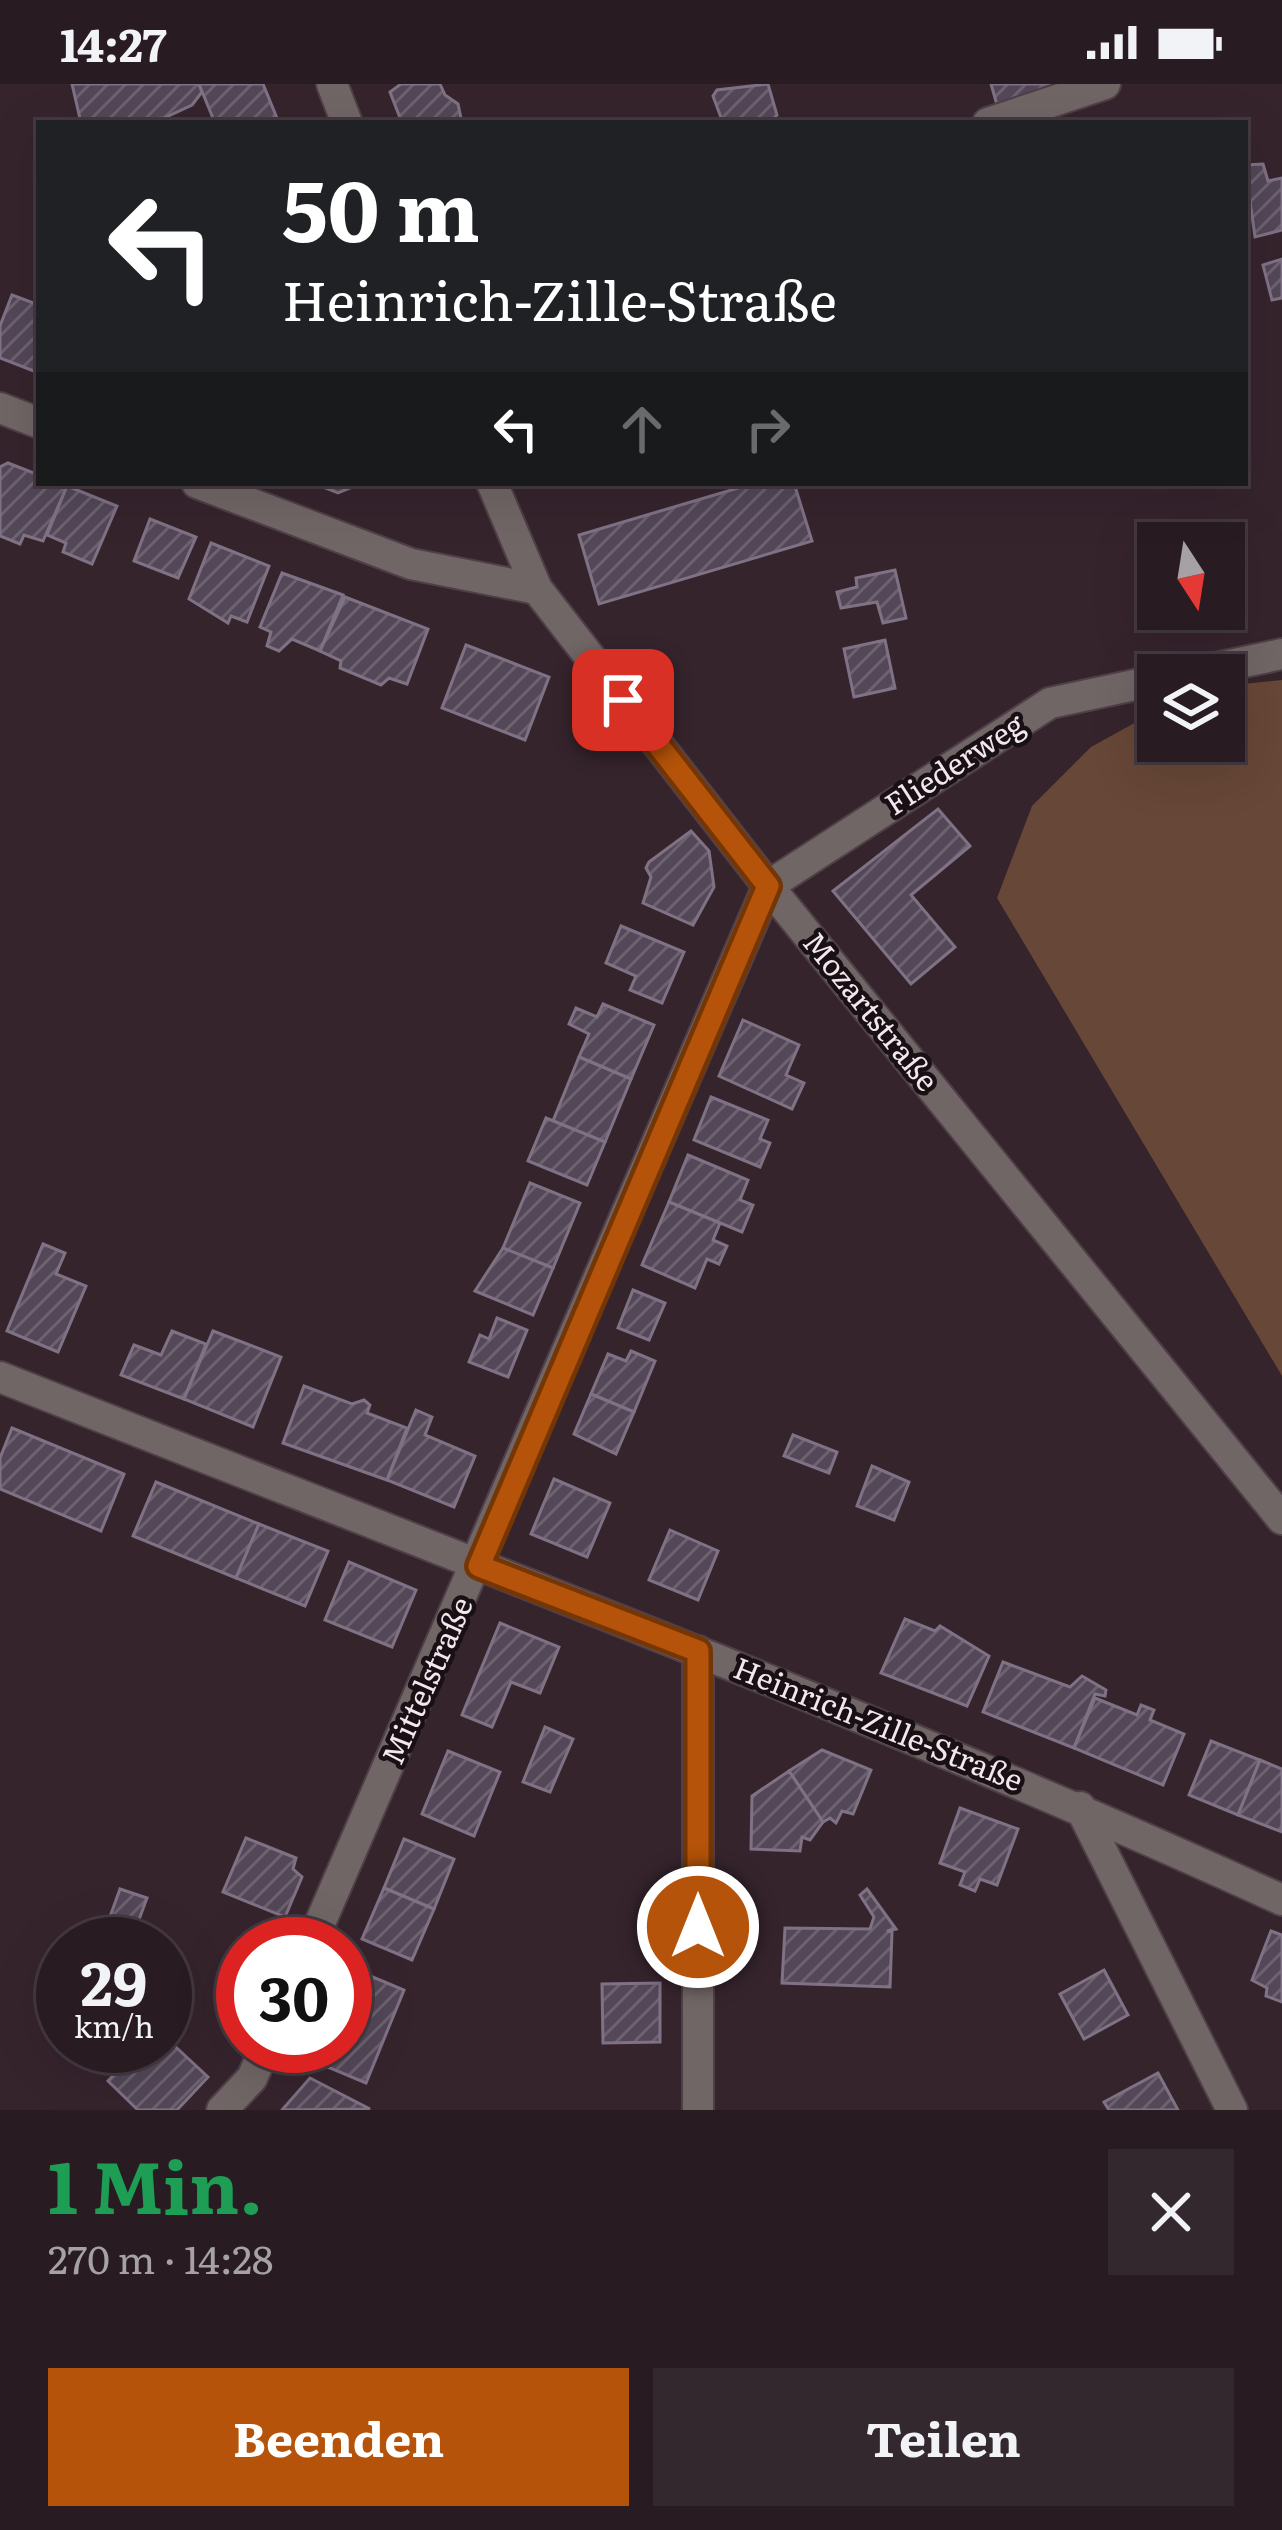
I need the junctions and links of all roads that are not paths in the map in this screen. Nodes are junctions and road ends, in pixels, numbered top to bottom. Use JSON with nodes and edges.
{"nodes":[{"id":1,"x":1106,"y":84,"type":"edge"},
{"id":2,"x":335,"y":85,"type":"edge"},
{"id":3,"x":346,"y":120,"type":"edge"},
{"id":4,"x":997,"y":120,"type":"edge"},
{"id":5,"x":0,"y":410,"type":"edge"},
{"id":6,"x":36,"y":422,"type":"edge"},
{"id":7,"x":205,"y":486,"type":"edge"},
{"id":8,"x":493,"y":486,"type":"edge"},
{"id":9,"x":537,"y":589,"type":"junction"},
{"id":10,"x":1282,"y":654,"type":"edge"},
{"id":11,"x":1245,"y":662,"type":"edge"},
{"id":12,"x":1137,"y":684,"type":"edge"},
{"id":13,"x":768,"y":886,"type":"junction"},
{"id":14,"x":0,"y":1377,"type":"edge"},
{"id":15,"x":1282,"y":1519,"type":"edge"},
{"id":16,"x":479,"y":1566,"type":"junction"},
{"id":17,"x":698,"y":1651,"type":"junction"},
{"id":18,"x":1080,"y":1807,"type":"junction"},
{"id":19,"x":1282,"y":1900,"type":"edge"},
{"id":20,"x":323,"y":1917,"type":"edge"},
{"id":21,"x":254,"y":2073,"type":"edge"},
{"id":22,"x":222,"y":2110,"type":"edge"},
{"id":23,"x":698,"y":2110,"type":"edge"},
{"id":24,"x":1232,"y":2110,"type":"edge"}],
"edges":[{"from":1,"to":4,"type":"street"},
{"from":2,"to":3,"type":"street"},
{"from":5,"to":6,"type":"street"},
{"from":7,"to":9,"type":"street"},
{"from":8,"to":9,"type":"street","name":"Mozartstraße"},
{"from":9,"to":13,"type":"street","name":"Mozartstraße"},
{"from":10,"to":11,"type":"street"},
{"from":12,"to":13,"type":"street","name":"Fliederweg"},
{"from":13,"to":15,"type":"street","name":"Mozartstraße"},
{"from":13,"to":16,"type":"street","name":"Mittelstraße"},
{"from":14,"to":16,"type":"street","name":"Heinrich-Zille-Straße"},
{"from":16,"to":17,"type":"street","name":"Heinrich-Zille-Straße"},
{"from":16,"to":20,"type":"street","name":"Mittelstraße"},
{"from":17,"to":18,"type":"street","name":"Heinrich-Zille-Straße"},
{"from":17,"to":23,"type":"street"},
{"from":18,"to":19,"type":"street","name":"Heinrich-Zille-Straße"},
{"from":18,"to":24,"type":"street"},
{"from":21,"to":22,"type":"street"}]}
